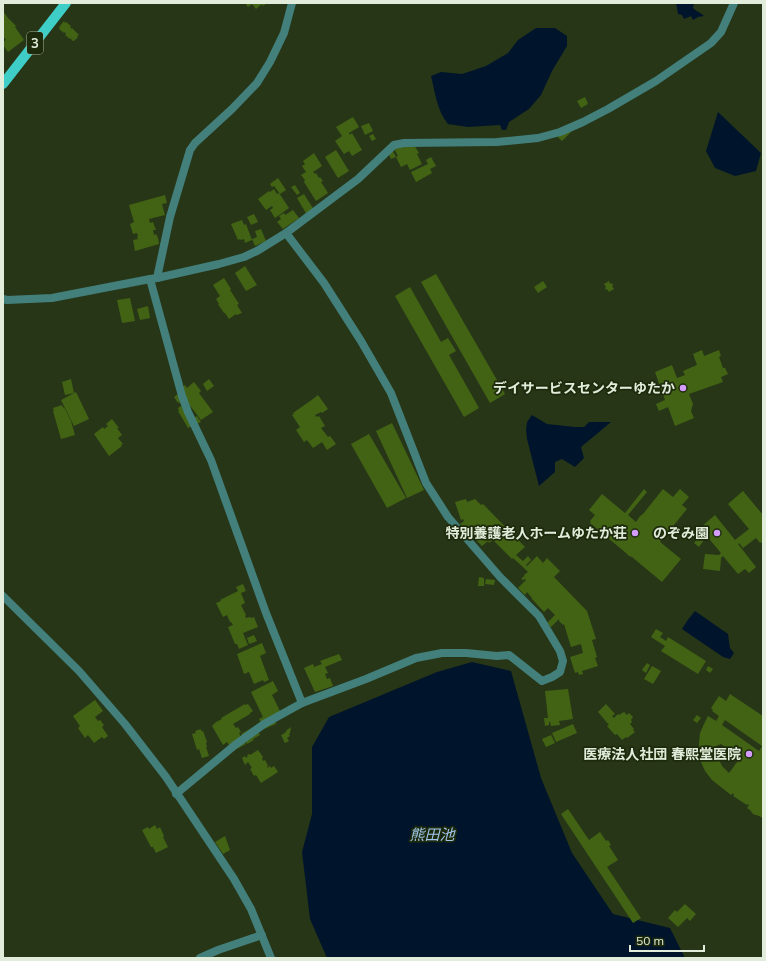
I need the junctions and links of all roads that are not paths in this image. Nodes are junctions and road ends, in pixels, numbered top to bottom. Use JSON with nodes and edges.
{"nodes":[{"id":1,"x":66,"y":3,"type":"edge"},
{"id":2,"x":292,"y":3,"type":"edge"},
{"id":3,"x":734,"y":3,"type":"edge"},
{"id":4,"x":3,"y":84,"type":"edge"},
{"id":5,"x":286,"y":233,"type":"junction"},
{"id":6,"x":154,"y":279,"type":"junction"},
{"id":7,"x":3,"y":299,"type":"edge"},
{"id":8,"x":3,"y":596,"type":"edge"},
{"id":9,"x":302,"y":703,"type":"junction"},
{"id":10,"x":176,"y":794,"type":"junction"},
{"id":11,"x":262,"y":935,"type":"junction"},
{"id":12,"x":200,"y":958,"type":"edge"},
{"id":13,"x":271,"y":958,"type":"edge"}],
"edges":[{"from":1,"to":4,"type":"main road","number":"3"},
{"from":2,"to":6,"type":"street"},
{"from":3,"to":5,"type":"street"},
{"from":5,"to":6,"type":"street"},
{"from":5,"to":9,"type":"street"},
{"from":6,"to":7,"type":"street"},
{"from":6,"to":9,"type":"street"},
{"from":8,"to":10,"type":"street"},
{"from":9,"to":10,"type":"street"},
{"from":10,"to":11,"type":"street"},
{"from":11,"to":12,"type":"street"},
{"from":11,"to":13,"type":"street"}]}
